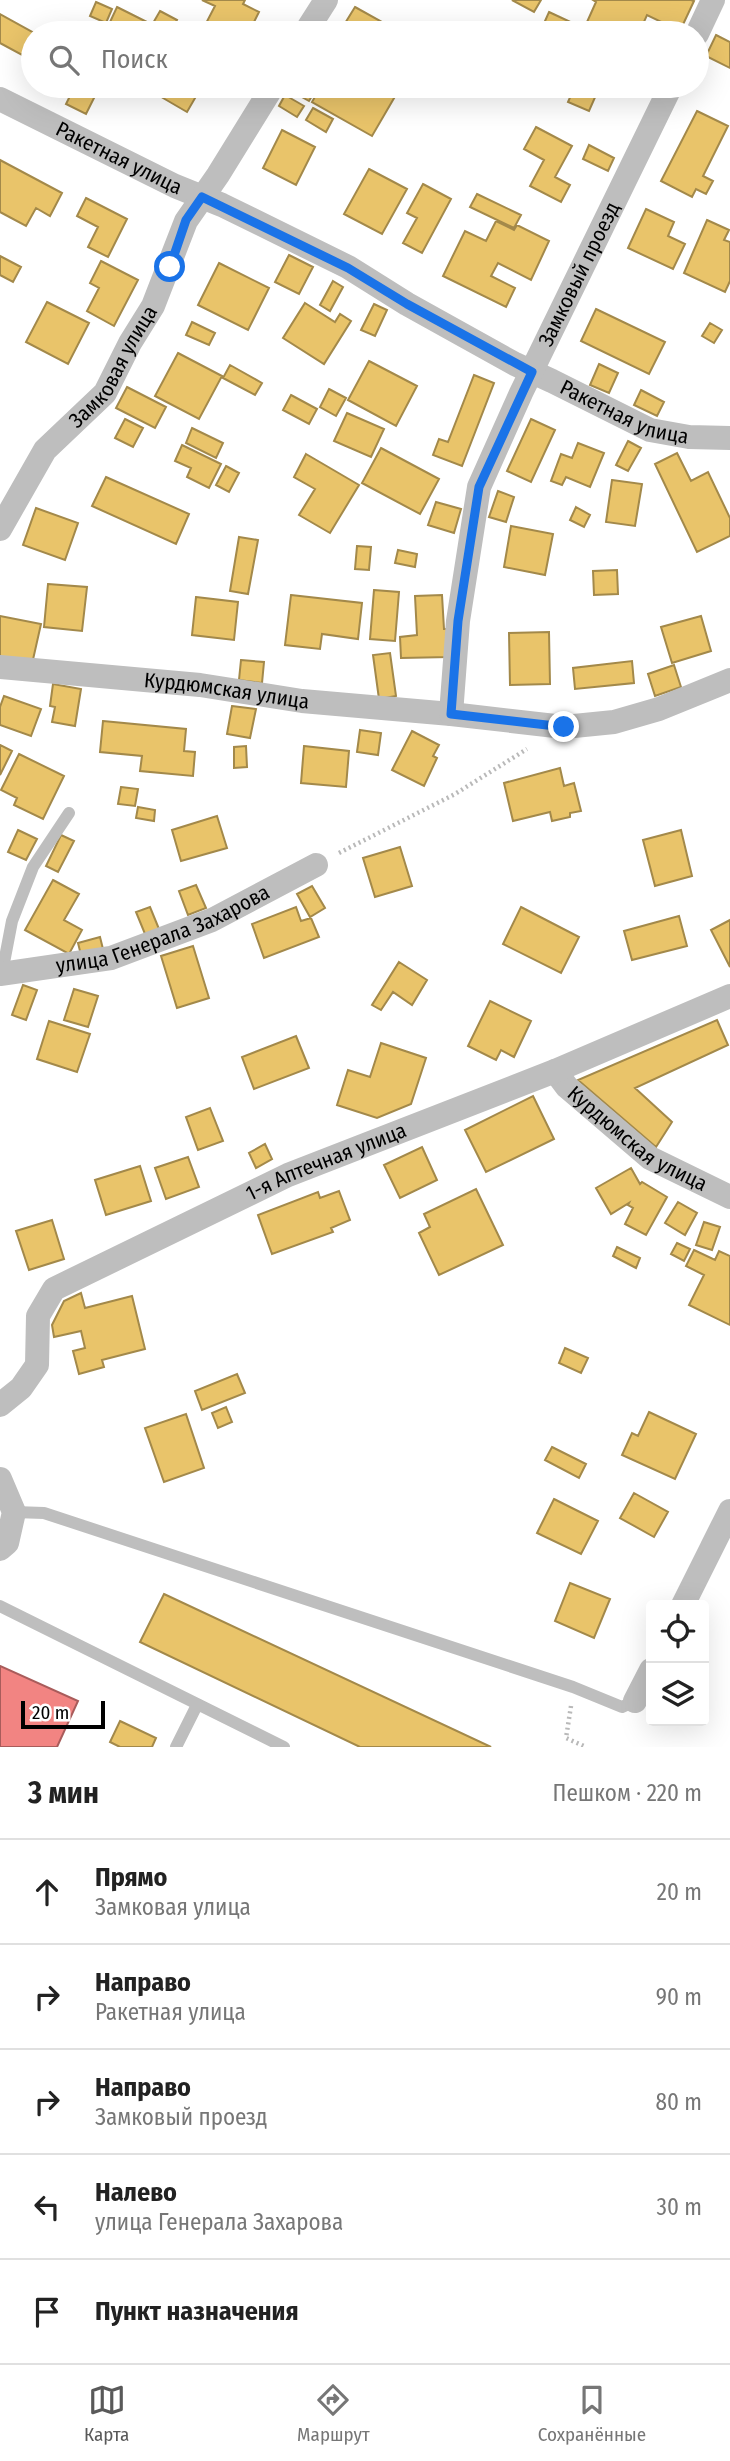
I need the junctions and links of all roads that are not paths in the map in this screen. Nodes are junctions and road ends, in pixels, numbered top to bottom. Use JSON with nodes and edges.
{"nodes":[{"id":1,"x":326,"y":0,"type":"edge"},
{"id":2,"x":713,"y":0,"type":"edge"},
{"id":3,"x":313,"y":21,"type":"edge"},
{"id":4,"x":703,"y":21,"type":"edge"},
{"id":5,"x":266,"y":98,"type":"edge"},
{"id":6,"x":665,"y":98,"type":"edge"},
{"id":7,"x":0,"y":99,"type":"edge"},
{"id":8,"x":202,"y":197,"type":"junction"},
{"id":9,"x":532,"y":372,"type":"junction"},
{"id":10,"x":730,"y":438,"type":"edge"},
{"id":11,"x":0,"y":529,"type":"edge"},
{"id":12,"x":0,"y":667,"type":"edge"},
{"id":13,"x":730,"y":680,"type":"edge"},
{"id":14,"x":451,"y":714,"type":"junction"},
{"id":15,"x":68,"y":813,"type":"dead end"},
{"id":16,"x":316,"y":865,"type":"road end"},
{"id":17,"x":1,"y":974,"type":"edge"},
{"id":18,"x":730,"y":996,"type":"edge"},
{"id":19,"x":555,"y":1071,"type":"junction"},
{"id":20,"x":730,"y":1198,"type":"edge"},
{"id":21,"x":0,"y":1405,"type":"edge"},
{"id":22,"x":0,"y":1479,"type":"edge"},
{"id":23,"x":730,"y":1511,"type":"edge"},
{"id":24,"x":14,"y":1512,"type":"junction"},
{"id":25,"x":0,"y":1549,"type":"edge"},
{"id":26,"x":686,"y":1600,"type":"edge"},
{"id":27,"x":0,"y":1606,"type":"edge"},
{"id":28,"x":646,"y":1680,"type":"edge"},
{"id":29,"x":635,"y":1701,"type":"joint"},
{"id":30,"x":197,"y":1705,"type":"junction"},
{"id":31,"x":176,"y":1747,"type":"edge"},
{"id":32,"x":284,"y":1747,"type":"edge"}],
"edges":[{"from":1,"to":3,"type":"street"},
{"from":2,"to":4,"type":"street"},
{"from":5,"to":8,"type":"street","name":"Замковая улица"},
{"from":6,"to":9,"type":"street","name":"Замковый проезд"},
{"from":7,"to":8,"type":"street","name":"Ракетная улица"},
{"from":8,"to":9,"type":"street","name":"Ракетная улица"},
{"from":8,"to":11,"type":"street","name":"Замковая улица"},
{"from":9,"to":10,"type":"street","name":"Ракетная улица"},
{"from":9,"to":14,"type":"street","name":"Замковый проезд"},
{"from":12,"to":14,"type":"street","name":"Курдюмская улица"},
{"from":13,"to":14,"type":"street"},
{"from":15,"to":17,"type":"lane"},
{"from":16,"to":17,"type":"street","name":"улица Генерала Захарова"},
{"from":18,"to":19,"type":"street","name":"1-я Аптечная улица"},
{"from":19,"to":20,"type":"street","name":"Курдюмская улица"},
{"from":19,"to":21,"type":"street","name":"1-я Аптечная улица"},
{"from":22,"to":24,"type":"street"},
{"from":23,"to":26,"type":"street"},
{"from":24,"to":25,"type":"street"},
{"from":24,"to":29,"type":"lane"},
{"from":27,"to":30,"type":"lane"},
{"from":28,"to":29,"type":"street"},
{"from":30,"to":31,"type":"lane"},
{"from":30,"to":32,"type":"lane"}]}
